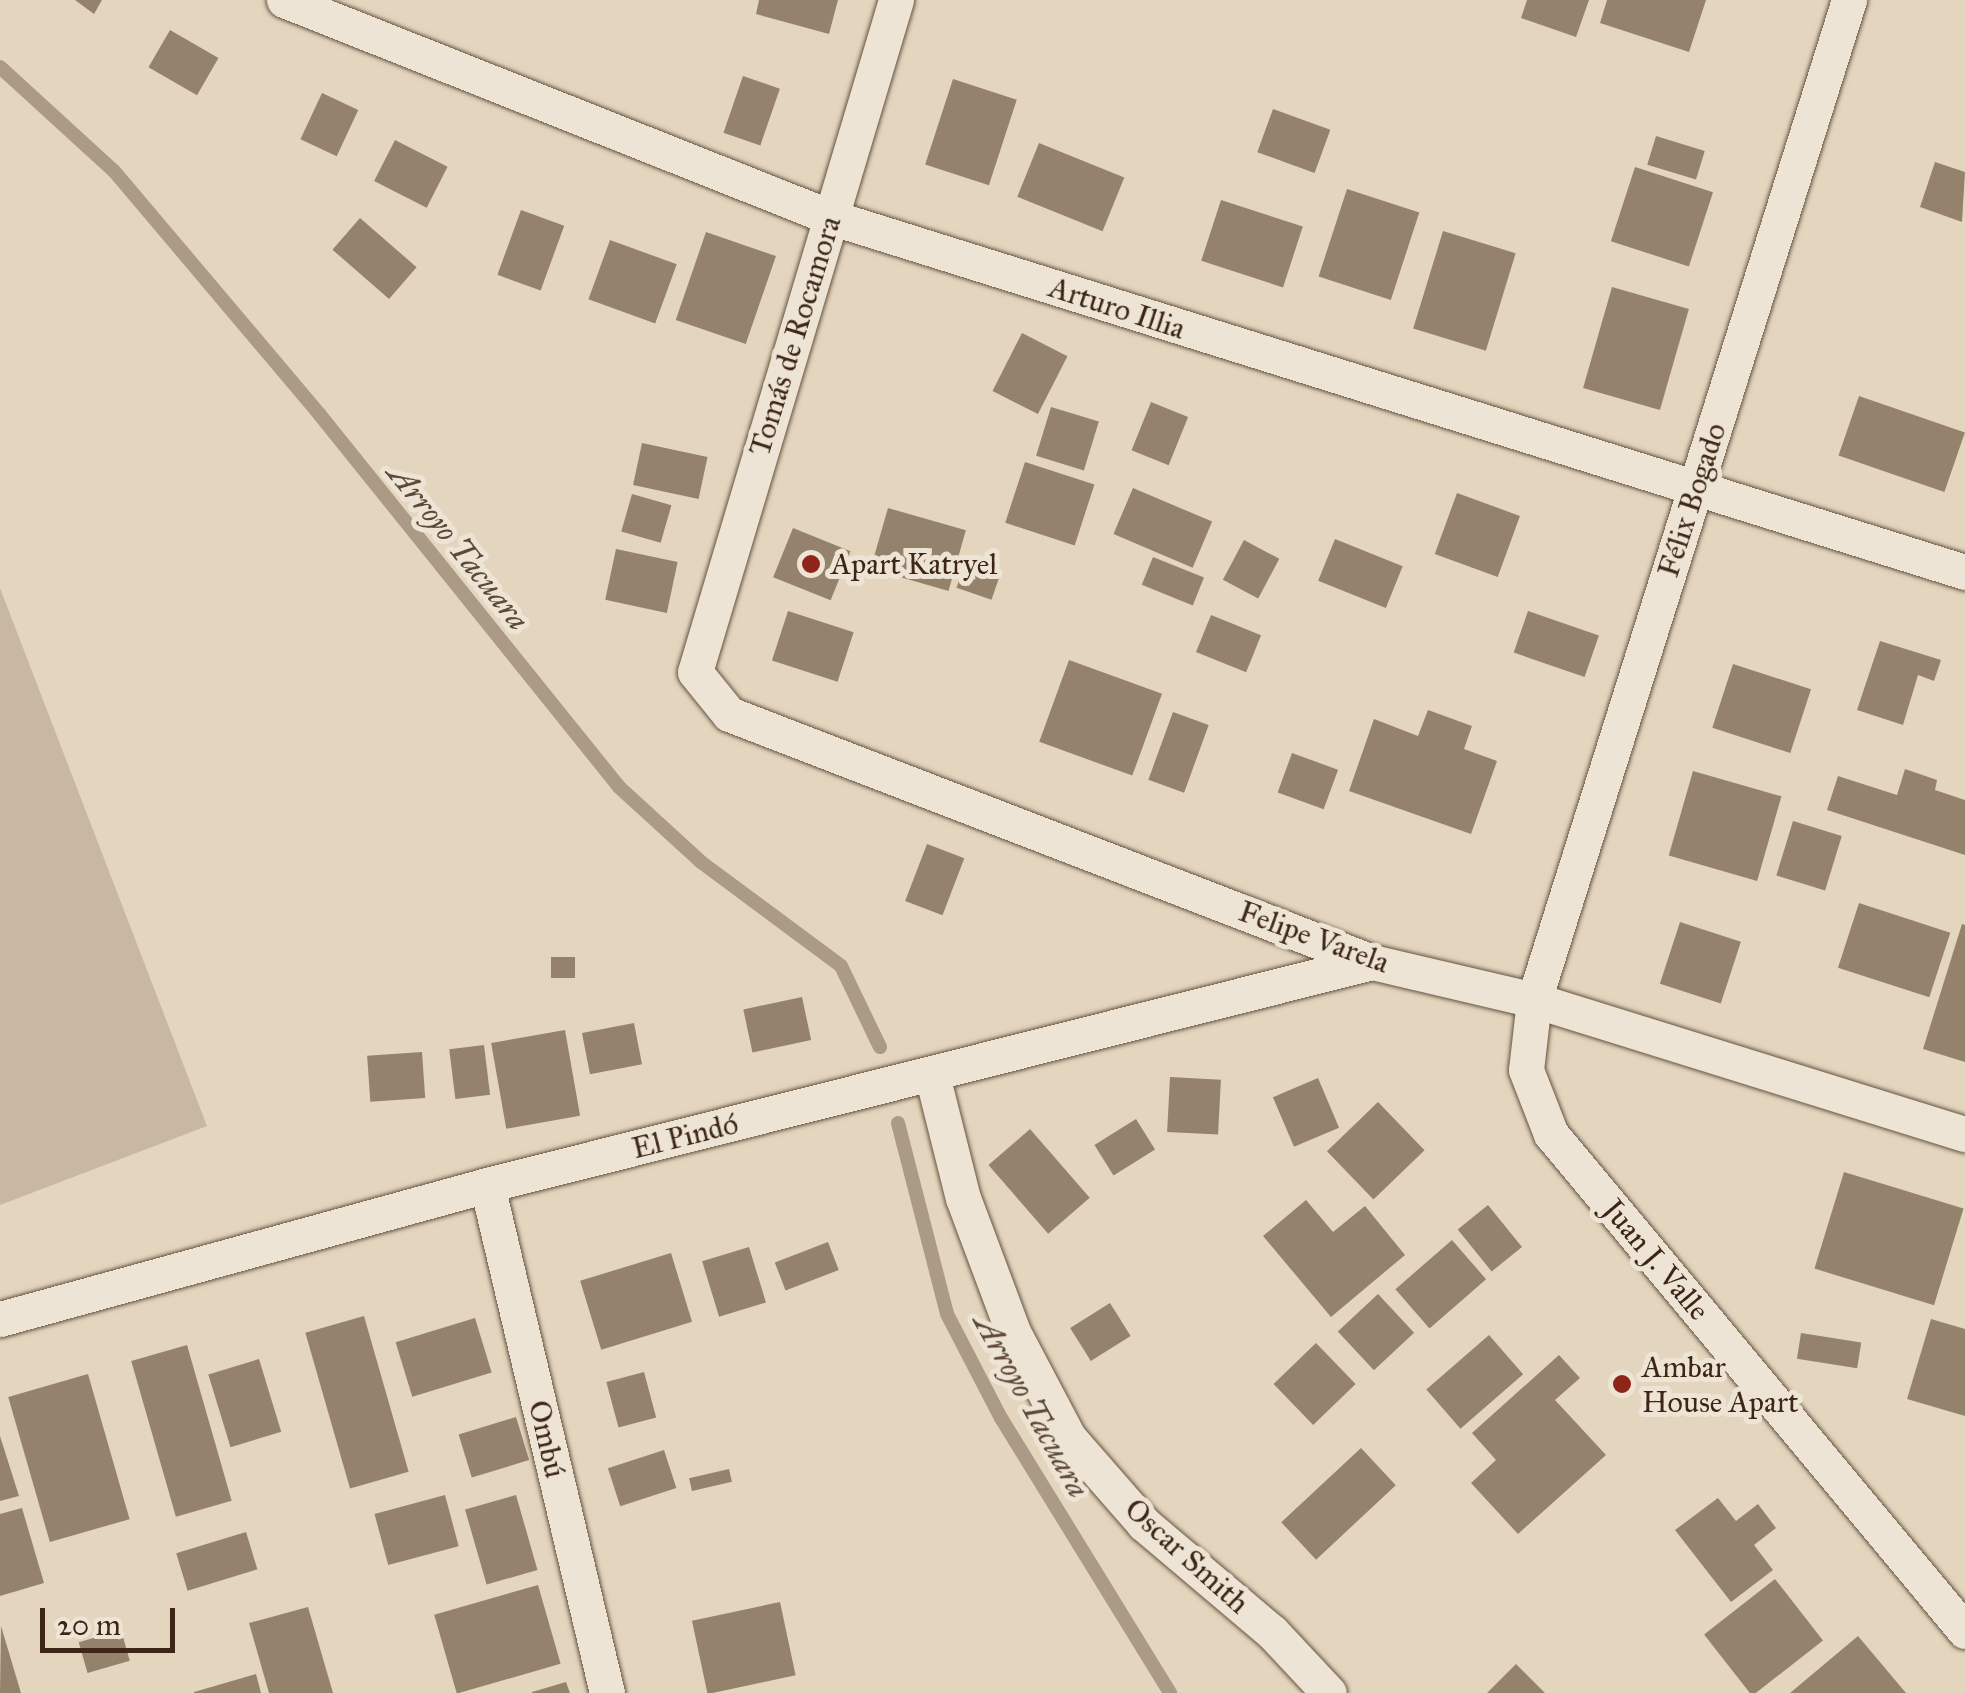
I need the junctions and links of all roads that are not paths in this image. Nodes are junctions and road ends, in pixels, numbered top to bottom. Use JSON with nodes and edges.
{"nodes":[{"id":1,"x":284,"y":0,"type":"edge"},
{"id":2,"x":896,"y":0,"type":"edge"},
{"id":3,"x":1849,"y":0,"type":"edge"},
{"id":4,"x":830,"y":217,"type":"junction"},
{"id":5,"x":1695,"y":490,"type":"junction"},
{"id":6,"x":1965,"y":572,"type":"edge"},
{"id":7,"x":695,"y":672,"type":"joint"},
{"id":8,"x":1372,"y":962,"type":"junction"},
{"id":9,"x":1534,"y":1000,"type":"junction"},
{"id":10,"x":932,"y":1075,"type":"junction"},
{"id":11,"x":1965,"y":1134,"type":"edge"},
{"id":12,"x":487,"y":1185,"type":"junction"},
{"id":13,"x":0,"y":1319,"type":"edge"},
{"id":14,"x":1965,"y":1631,"type":"edge"},
{"id":15,"x":607,"y":1693,"type":"edge"},
{"id":16,"x":1328,"y":1693,"type":"edge"}],
"edges":[{"from":1,"to":4,"type":"street","name":"Arturo Illia"},
{"from":2,"to":4,"type":"street","name":"Tomás de Rocamora"},
{"from":3,"to":5,"type":"street","name":"Félix Bogado"},
{"from":4,"to":5,"type":"street","name":"Arturo Illia"},
{"from":4,"to":7,"type":"street","name":"Tomás de Rocamora"},
{"from":5,"to":6,"type":"street","name":"Arturo Illia"},
{"from":5,"to":9,"type":"street","name":"Félix Bogado"},
{"from":7,"to":8,"type":"street","name":"Felipe Varela"},
{"from":8,"to":9,"type":"street","name":"Felipe Varela"},
{"from":8,"to":10,"type":"street","name":"El Pindó"},
{"from":9,"to":11,"type":"street","name":"Felipe Varela"},
{"from":9,"to":14,"type":"street","name":"Juan J. Valle"},
{"from":10,"to":12,"type":"street","name":"El Pindó"},
{"from":10,"to":16,"type":"street","name":"Oscar Smith"},
{"from":12,"to":13,"type":"street","name":"El Pindó"},
{"from":12,"to":15,"type":"street","name":"Ombú"}]}
